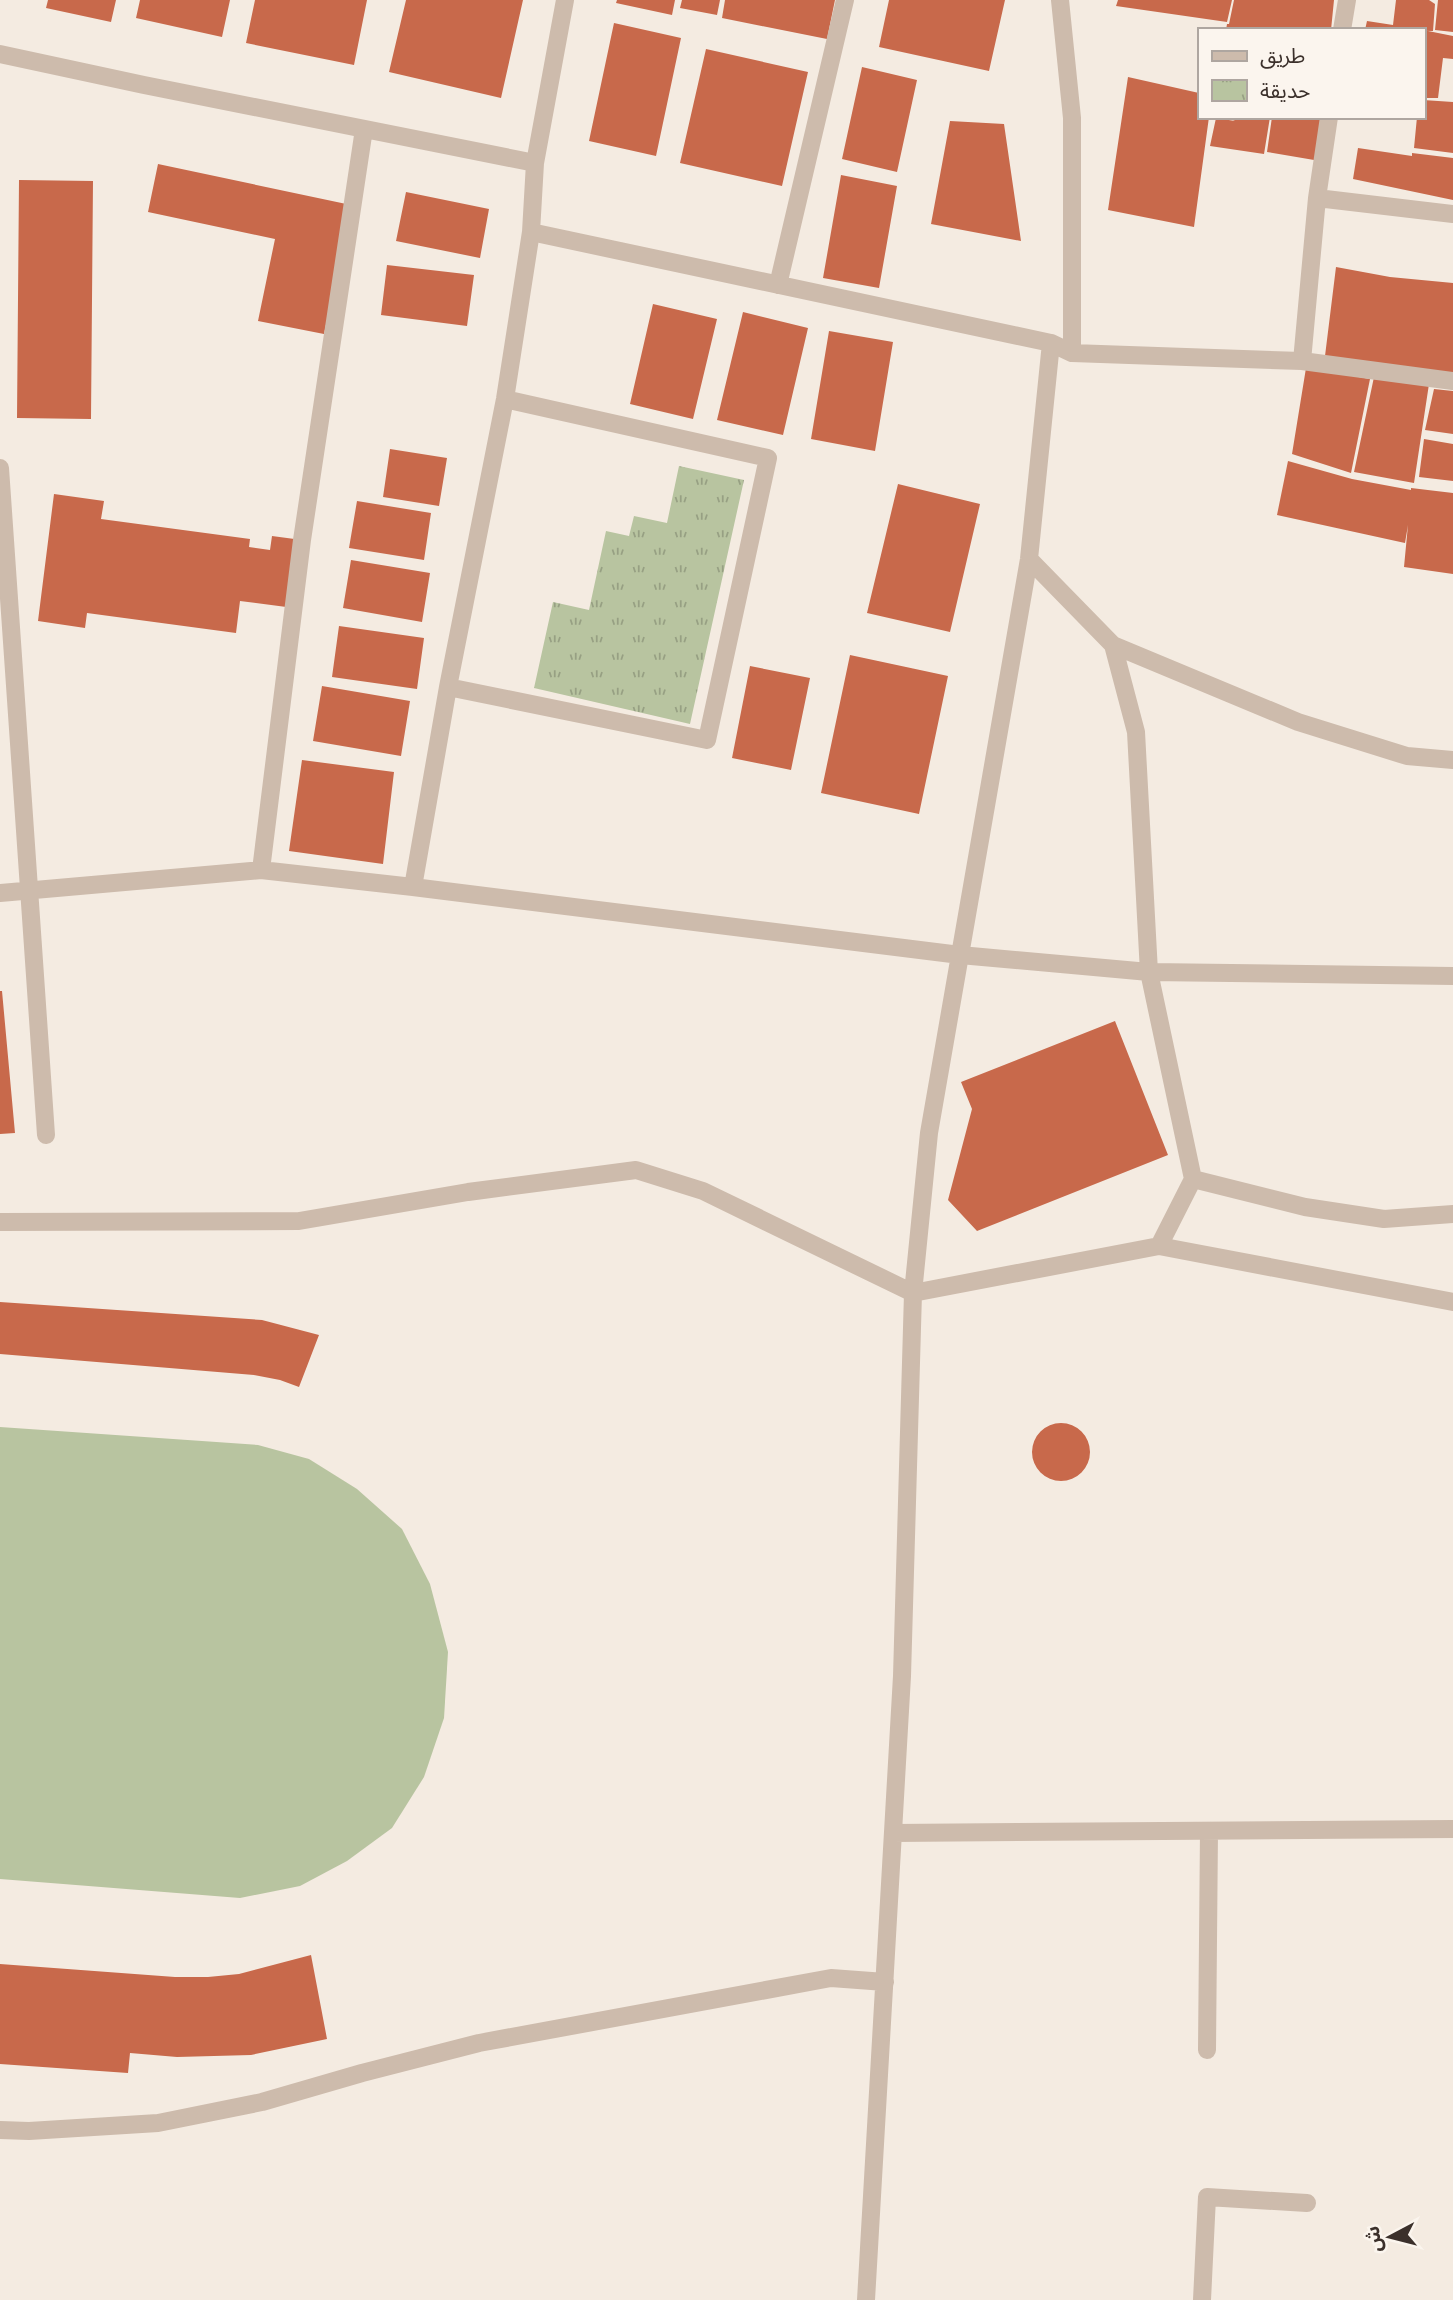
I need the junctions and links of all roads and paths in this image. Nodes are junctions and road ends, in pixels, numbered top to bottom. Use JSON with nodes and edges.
{"nodes":[{"id":1,"x":565,"y":0,"type":"edge"},
{"id":2,"x":845,"y":0,"type":"edge"},
{"id":3,"x":1060,"y":0,"type":"edge"},
{"id":4,"x":1347,"y":0,"type":"edge"},
{"id":5,"x":1342,"y":28,"type":"edge"},
{"id":6,"x":0,"y":54,"type":"edge"},
{"id":7,"x":1329,"y":119,"type":"edge"},
{"id":8,"x":364,"y":129,"type":"junction"},
{"id":9,"x":535,"y":163,"type":"junction"},
{"id":10,"x":1317,"y":198,"type":"junction"},
{"id":11,"x":1453,"y":214,"type":"edge"},
{"id":12,"x":531,"y":232,"type":"junction"},
{"id":13,"x":778,"y":285,"type":"junction"},
{"id":14,"x":1051,"y":343,"type":"junction"},
{"id":15,"x":1072,"y":353,"type":"junction"},
{"id":16,"x":1302,"y":361,"type":"junction"},
{"id":17,"x":1453,"y":381,"type":"edge"},
{"id":18,"x":505,"y":399,"type":"junction"},
{"id":19,"x":0,"y":468,"type":"edge"},
{"id":20,"x":1029,"y":559,"type":"junction"},
{"id":21,"x":1113,"y":645,"type":"junction"},
{"id":22,"x":448,"y":687,"type":"junction"},
{"id":23,"x":1453,"y":760,"type":"edge"},
{"id":24,"x":261,"y":870,"type":"junction"},
{"id":25,"x":413,"y":887,"type":"junction"},
{"id":26,"x":30,"y":891,"type":"junction"},
{"id":27,"x":0,"y":893,"type":"edge"},
{"id":28,"x":960,"y":955,"type":"junction"},
{"id":29,"x":1149,"y":972,"type":"junction"},
{"id":30,"x":1453,"y":976,"type":"edge"},
{"id":31,"x":46,"y":1135,"type":"dead end"},
{"id":32,"x":1193,"y":1179,"type":"junction"},
{"id":33,"x":1453,"y":1214,"type":"edge"},
{"id":34,"x":0,"y":1222,"type":"edge"},
{"id":35,"x":1158,"y":1246,"type":"junction"},
{"id":36,"x":913,"y":1293,"type":"junction"},
{"id":37,"x":1453,"y":1303,"type":"edge"},
{"id":38,"x":1453,"y":1829,"type":"edge"},
{"id":39,"x":1209,"y":1830,"type":"junction"},
{"id":40,"x":893,"y":1833,"type":"junction"},
{"id":41,"x":885,"y":1982,"type":"junction"},
{"id":42,"x":1207,"y":2050,"type":"dead end"},
{"id":43,"x":0,"y":2130,"type":"edge"},
{"id":44,"x":1307,"y":2203,"type":"dead end"},
{"id":45,"x":866,"y":2300,"type":"edge"},
{"id":46,"x":1202,"y":2300,"type":"edge"}],
"edges":[{"from":1,"to":9,"type":"street"},
{"from":2,"to":13,"type":"street"},
{"from":3,"to":15,"type":"street"},
{"from":4,"to":5,"type":"street"},
{"from":6,"to":8,"type":"street"},
{"from":7,"to":10,"type":"street"},
{"from":8,"to":9,"type":"street"},
{"from":8,"to":24,"type":"street"},
{"from":9,"to":12,"type":"street"},
{"from":10,"to":11,"type":"street"},
{"from":10,"to":16,"type":"street"},
{"from":12,"to":13,"type":"street"},
{"from":12,"to":18,"type":"street"},
{"from":13,"to":14,"type":"street"},
{"from":14,"to":15,"type":"street"},
{"from":14,"to":20,"type":"street"},
{"from":15,"to":16,"type":"street"},
{"from":16,"to":17,"type":"street"},
{"from":18,"to":22,"type":"street"},
{"from":18,"to":22,"type":"street"},
{"from":19,"to":26,"type":"street"},
{"from":20,"to":21,"type":"street"},
{"from":20,"to":28,"type":"street"},
{"from":21,"to":23,"type":"street"},
{"from":21,"to":29,"type":"street"},
{"from":22,"to":25,"type":"street"},
{"from":24,"to":25,"type":"street"},
{"from":24,"to":26,"type":"street"},
{"from":25,"to":28,"type":"street"},
{"from":26,"to":27,"type":"street"},
{"from":26,"to":31,"type":"street"},
{"from":28,"to":29,"type":"street"},
{"from":28,"to":36,"type":"street"},
{"from":29,"to":30,"type":"street"},
{"from":29,"to":32,"type":"street"},
{"from":32,"to":33,"type":"street"},
{"from":32,"to":35,"type":"street"},
{"from":34,"to":36,"type":"street"},
{"from":35,"to":36,"type":"street"},
{"from":35,"to":37,"type":"street"},
{"from":36,"to":40,"type":"street"},
{"from":38,"to":39,"type":"street"},
{"from":39,"to":40,"type":"street"},
{"from":39,"to":42,"type":"street"},
{"from":40,"to":41,"type":"street"},
{"from":41,"to":43,"type":"street"},
{"from":41,"to":45,"type":"street"},
{"from":44,"to":46,"type":"street"}]}
